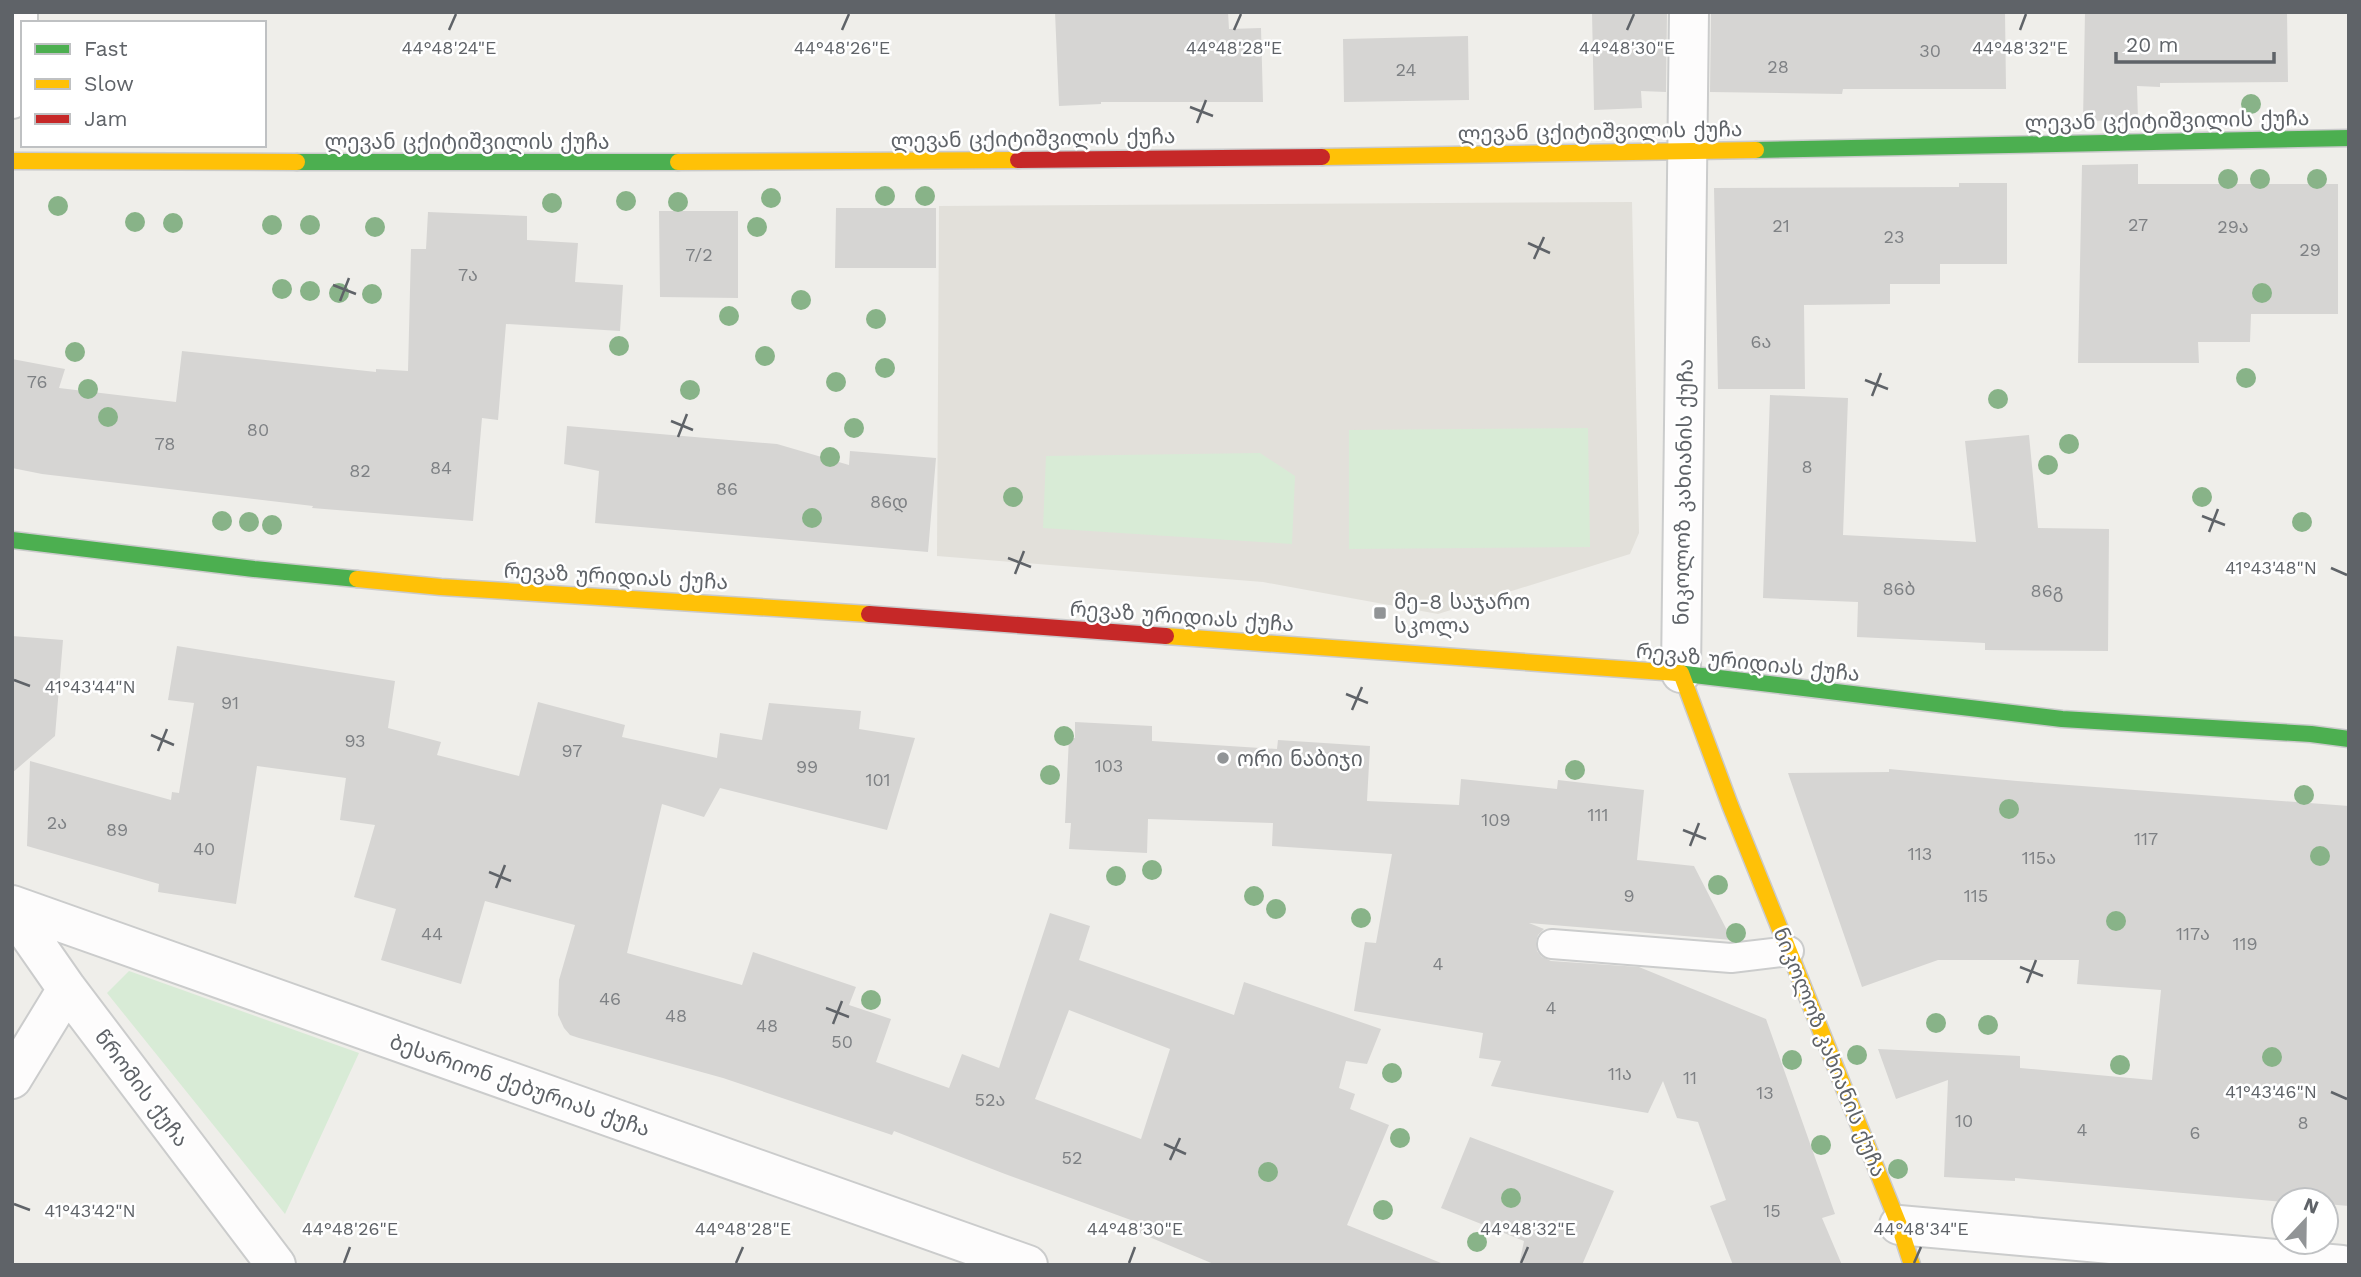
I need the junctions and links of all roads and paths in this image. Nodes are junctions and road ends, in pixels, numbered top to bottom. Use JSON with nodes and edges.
{"nodes":[{"id":1,"x":18,"y":12,"type":"edge"},
{"id":2,"x":1689,"y":12,"type":"edge"},
{"id":3,"x":12,"y":99,"type":"edge"},
{"id":4,"x":2349,"y":138,"type":"edge"},
{"id":5,"x":1687,"y":151,"type":"junction"},
{"id":6,"x":12,"y":161,"type":"edge"},
{"id":7,"x":12,"y":540,"type":"edge"},
{"id":8,"x":1681,"y":673,"type":"junction"},
{"id":9,"x":2349,"y":739,"type":"edge"},
{"id":10,"x":12,"y":907,"type":"edge"},
{"id":11,"x":1552,"y":944,"type":"dead end"},
{"id":12,"x":1789,"y":951,"type":"junction"},
{"id":13,"x":67,"y":989,"type":"junction"},
{"id":14,"x":12,"y":1079,"type":"edge"},
{"id":15,"x":1899,"y":1226,"type":"junction"},
{"id":16,"x":276,"y":1265,"type":"edge"},
{"id":17,"x":1028,"y":1265,"type":"edge"},
{"id":18,"x":1912,"y":1265,"type":"edge"},
{"id":19,"x":2342,"y":1265,"type":"edge"}],
"edges":[{"from":1,"to":3,"type":"street"},
{"from":2,"to":5,"type":"street","name":"ნიკოლოზ კახიანის ქუჩა"},
{"from":4,"to":5,"type":"street","name":"ლევან ცქიტიშვილის ქუჩა"},
{"from":5,"to":6,"type":"street","name":"ლევან ცქიტიშვილის ქუჩა"},
{"from":5,"to":8,"type":"street","name":"ნიკოლოზ კახიანის ქუჩა"},
{"from":7,"to":8,"type":"street","name":"რევაზ ურიდიას ქუჩა"},
{"from":8,"to":9,"type":"street","name":"რევაზ ურიდიას ქუჩა"},
{"from":8,"to":12,"type":"street","name":"ნიკოლოზ კახიანის ქუჩა"},
{"from":10,"to":13,"type":"street","name":"წრომის ქუჩა"},
{"from":10,"to":17,"type":"street","name":"ბესარიონ ქებურიას ქუჩა"},
{"from":11,"to":12,"type":"lane"},
{"from":12,"to":15,"type":"street","name":"ნიკოლოზ კახიანის ქუჩა"},
{"from":13,"to":14,"type":"street"},
{"from":13,"to":16,"type":"street","name":"წრომის ქუჩა"},
{"from":15,"to":18,"type":"street","name":"ნიკოლოზ კახიანის ქუჩა"},
{"from":15,"to":19,"type":"street"}]}
